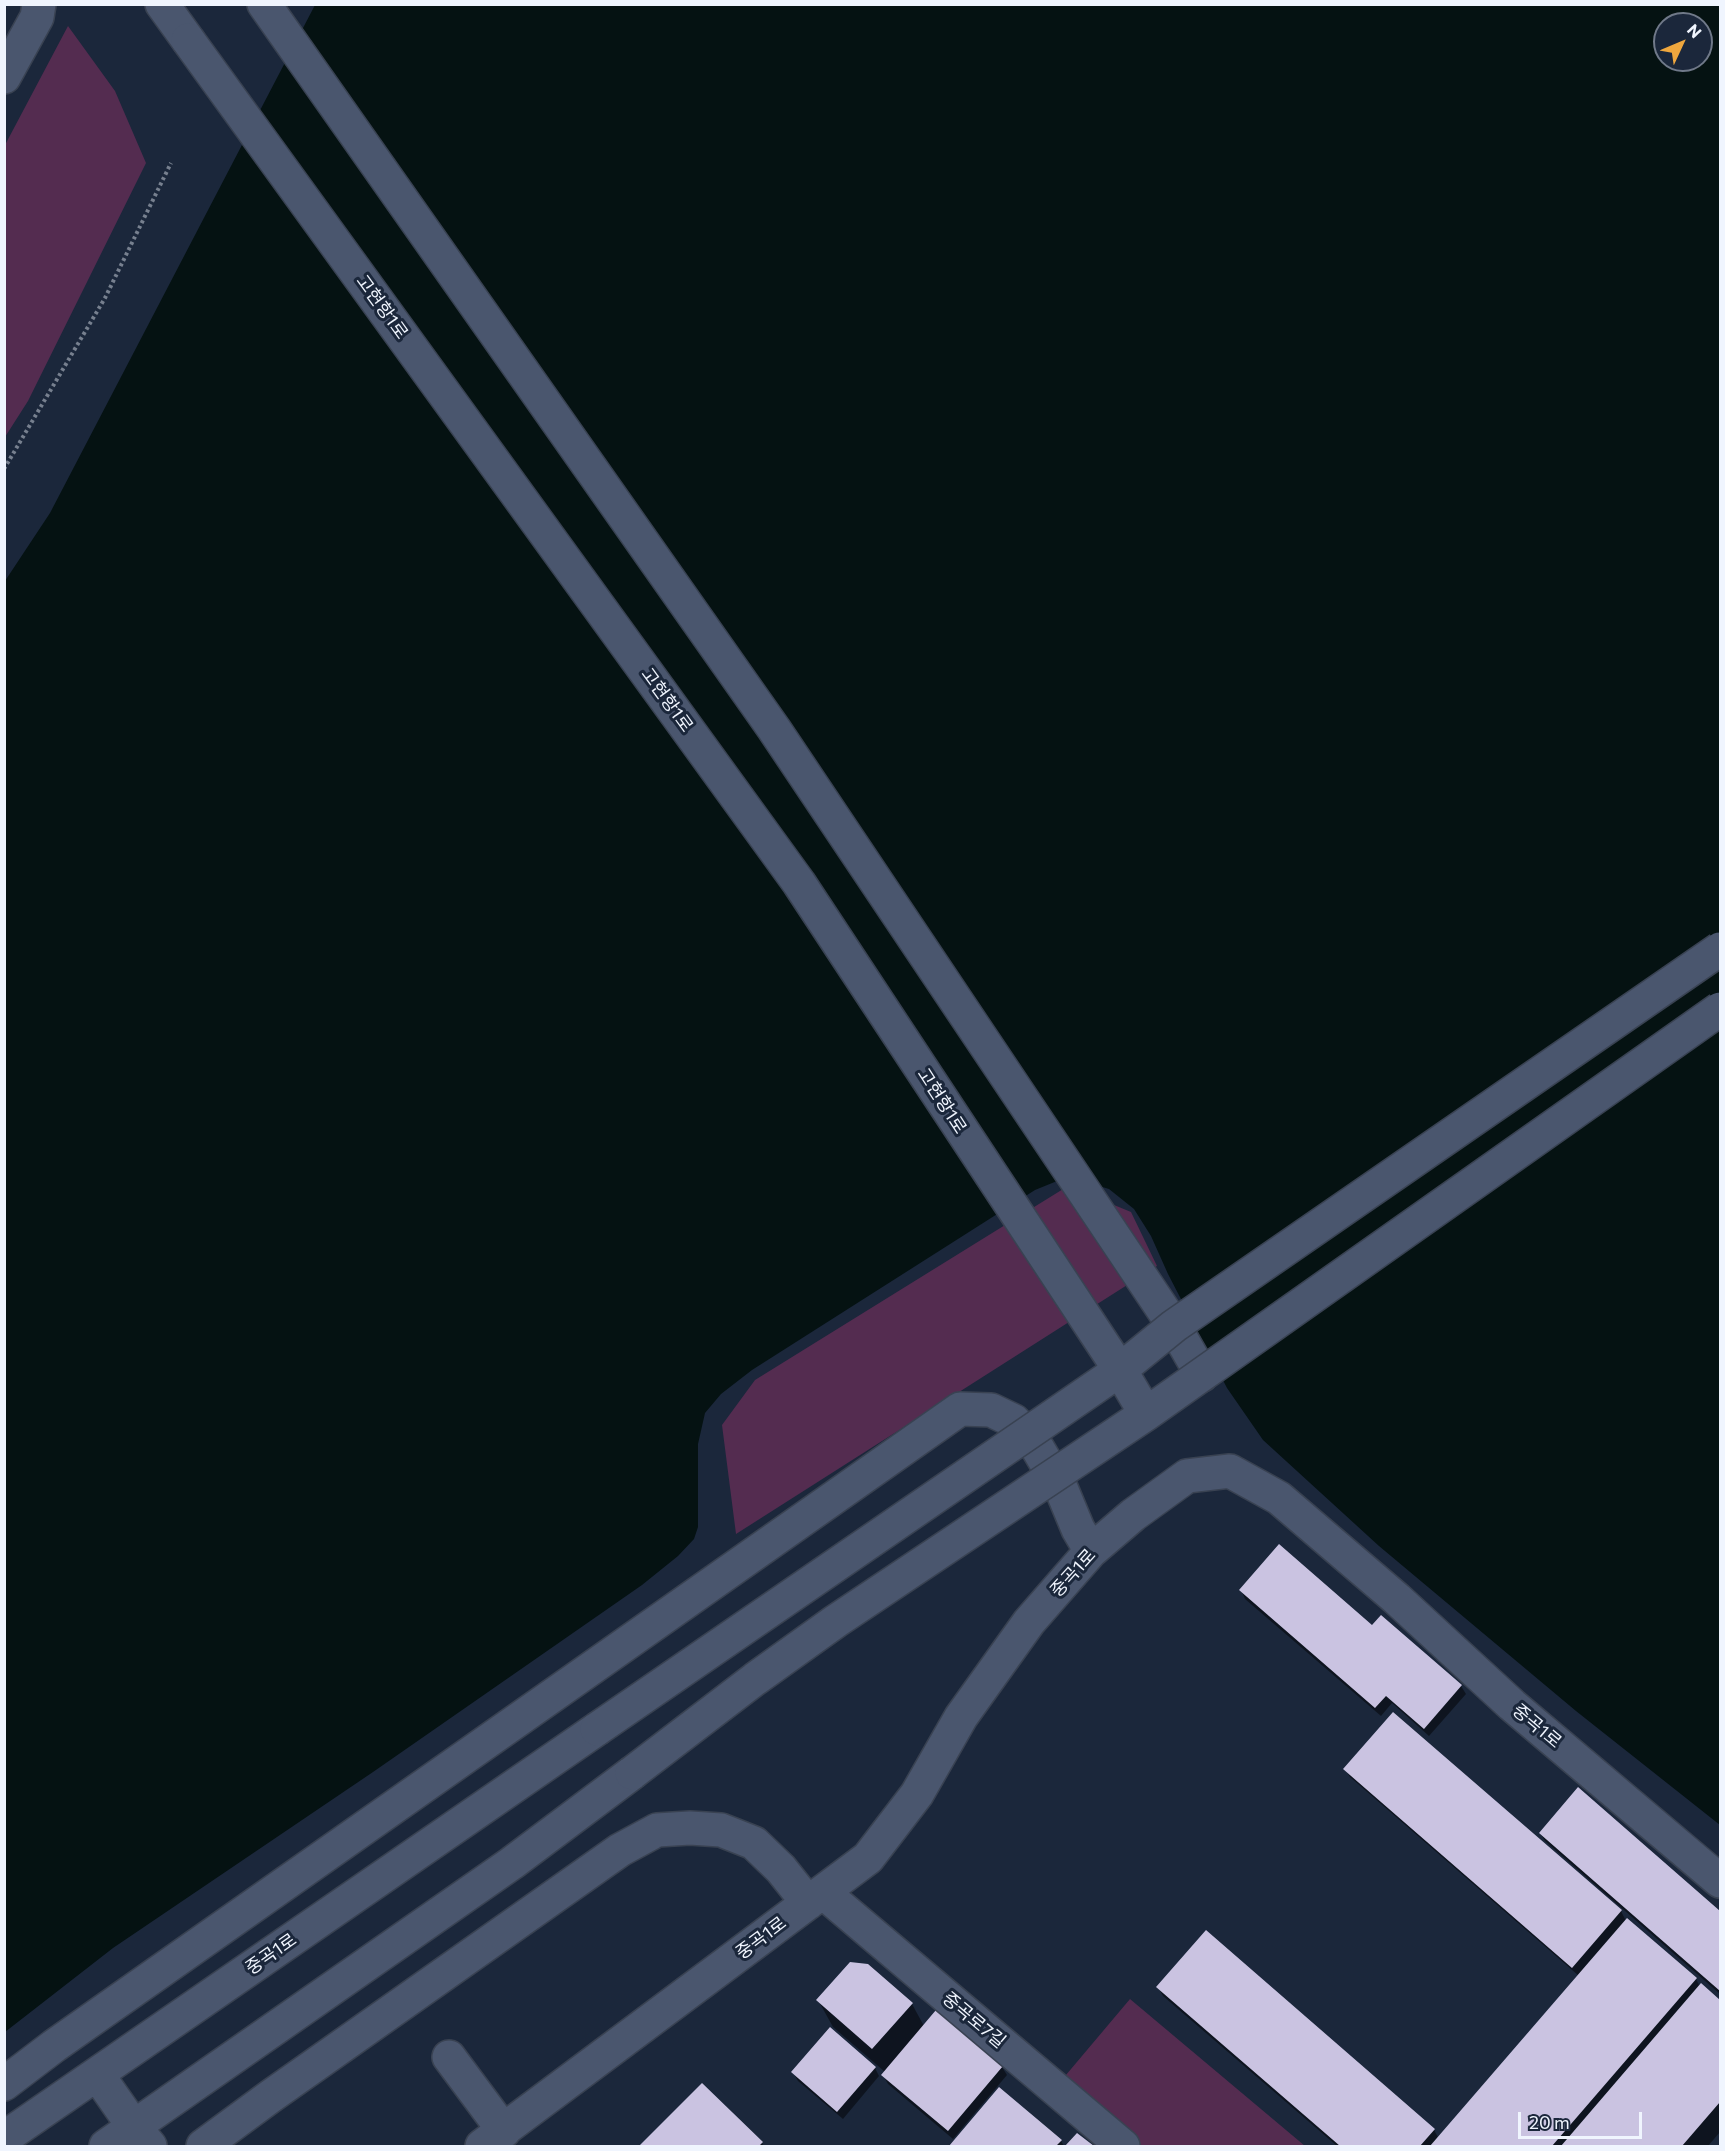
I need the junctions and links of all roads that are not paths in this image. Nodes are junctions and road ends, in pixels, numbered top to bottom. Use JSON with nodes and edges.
{"nodes":[{"id":1,"x":39,"y":4,"type":"edge"},
{"id":2,"x":162,"y":4,"type":"edge"},
{"id":3,"x":264,"y":4,"type":"edge"},
{"id":4,"x":4,"y":77,"type":"edge"},
{"id":5,"x":1720,"y":949,"type":"edge"},
{"id":6,"x":1720,"y":1009,"type":"edge"},
{"id":7,"x":1174,"y":1326,"type":"junction"},
{"id":8,"x":1120,"y":1370,"type":"junction"},
{"id":9,"x":1202,"y":1375,"type":"junction"},
{"id":10,"x":1146,"y":1414,"type":"junction"},
{"id":11,"x":1091,"y":1551,"type":"junction"},
{"id":12,"x":1720,"y":1881,"type":"edge"},
{"id":13,"x":816,"y":1898,"type":"junction"},
{"id":14,"x":449,"y":2057,"type":"dead end"},
{"id":15,"x":97,"y":2074,"type":"junction"},
{"id":16,"x":4,"y":2084,"type":"edge"},
{"id":17,"x":142,"y":2137,"type":"edge"},
{"id":18,"x":4,"y":2138,"type":"edge"},
{"id":19,"x":493,"y":2139,"type":"edge"},
{"id":20,"x":106,"y":2146,"type":"edge"},
{"id":21,"x":203,"y":2146,"type":"edge"},
{"id":22,"x":1123,"y":2146,"type":"edge"}],
"edges":[{"from":1,"to":4,"type":"street"},
{"from":2,"to":8,"type":"street","name":"고현항1로","bridge":true},
{"from":3,"to":7,"type":"street"},
{"from":5,"to":7,"type":"street","name":"중곡1로","bridge":true},
{"from":6,"to":9,"type":"street","bridge":true},
{"from":7,"to":8,"type":"street","name":"중곡1로","bridge":true},
{"from":7,"to":9,"type":"street"},
{"from":8,"to":10,"type":"street","name":"고현항1로","bridge":true},
{"from":8,"to":15,"type":"street","name":"중곡1로","bridge":true},
{"from":9,"to":10,"type":"street","bridge":true},
{"from":10,"to":17,"type":"street","bridge":true},
{"from":11,"to":12,"type":"street","name":"중곡1로"},
{"from":11,"to":13,"type":"street","name":"중곡1로"},
{"from":11,"to":16,"type":"street"},
{"from":13,"to":19,"type":"street","name":"중곡1로"},
{"from":13,"to":21,"type":"street","name":"중곡로7길"},
{"from":13,"to":22,"type":"street","name":"중곡로7길"},
{"from":14,"to":19,"type":"street"},
{"from":15,"to":17,"type":"street"},
{"from":15,"to":18,"type":"street","name":"중곡1로"},
{"from":17,"to":20,"type":"street"}]}
